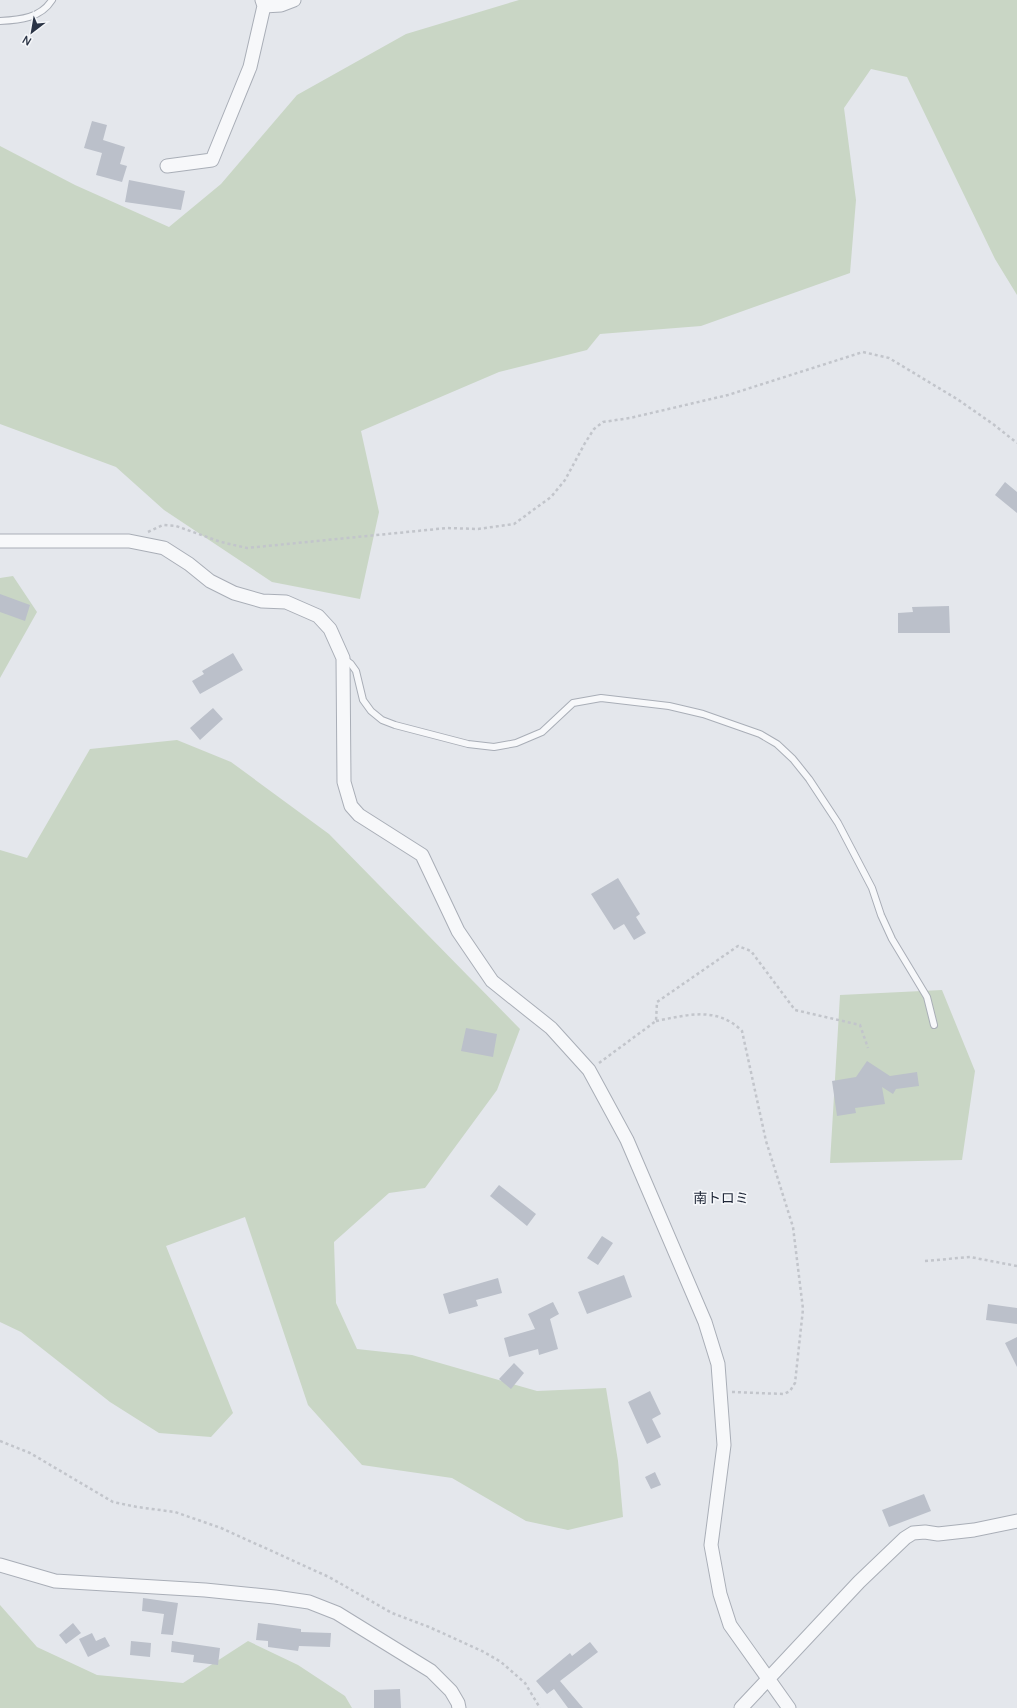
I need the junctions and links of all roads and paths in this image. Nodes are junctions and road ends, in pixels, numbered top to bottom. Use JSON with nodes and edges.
{"nodes":[{"id":1,"x":52,"y":0,"type":"edge"},
{"id":2,"x":294,"y":0,"type":"edge"},
{"id":3,"x":264,"y":3,"type":"edge"},
{"id":4,"x":0,"y":21,"type":"edge"},
{"id":5,"x":167,"y":166,"type":"dead end"},
{"id":6,"x":1017,"y":444,"type":"edge"},
{"id":7,"x":0,"y":541,"type":"edge"},
{"id":8,"x":137,"y":542,"type":"junction"},
{"id":9,"x":343,"y":658,"type":"junction"},
{"id":10,"x":656,"y":1021,"type":"junction"},
{"id":11,"x":934,"y":1025,"type":"dead end"},
{"id":12,"x":868,"y":1048,"type":"dead end"},
{"id":13,"x":589,"y":1070,"type":"junction"},
{"id":14,"x":925,"y":1261,"type":"dead end"},
{"id":15,"x":1017,"y":1266,"type":"edge"},
{"id":16,"x":720,"y":1392,"type":"junction"},
{"id":17,"x":0,"y":1441,"type":"edge"},
{"id":18,"x":1017,"y":1521,"type":"edge"},
{"id":19,"x":0,"y":1565,"type":"edge"},
{"id":20,"x":768,"y":1678,"type":"junction"},
{"id":21,"x":459,"y":1708,"type":"edge"},
{"id":22,"x":540,"y":1708,"type":"edge"},
{"id":23,"x":741,"y":1708,"type":"edge"},
{"id":24,"x":789,"y":1708,"type":"edge"}],
"edges":[{"from":1,"to":4,"type":"lane"},
{"from":2,"to":3,"type":"street"},
{"from":3,"to":5,"type":"street"},
{"from":6,"to":8,"type":"path"},
{"from":7,"to":8,"type":"street"},
{"from":8,"to":9,"type":"street"},
{"from":9,"to":11,"type":"lane"},
{"from":9,"to":13,"type":"street"},
{"from":10,"to":12,"type":"path"},
{"from":10,"to":13,"type":"path"},
{"from":10,"to":16,"type":"path"},
{"from":13,"to":16,"type":"street"},
{"from":14,"to":15,"type":"path"},
{"from":16,"to":20,"type":"street"},
{"from":17,"to":22,"type":"path"},
{"from":18,"to":20,"type":"street"},
{"from":19,"to":21,"type":"street"},
{"from":20,"to":23,"type":"street"},
{"from":20,"to":24,"type":"street"}]}
